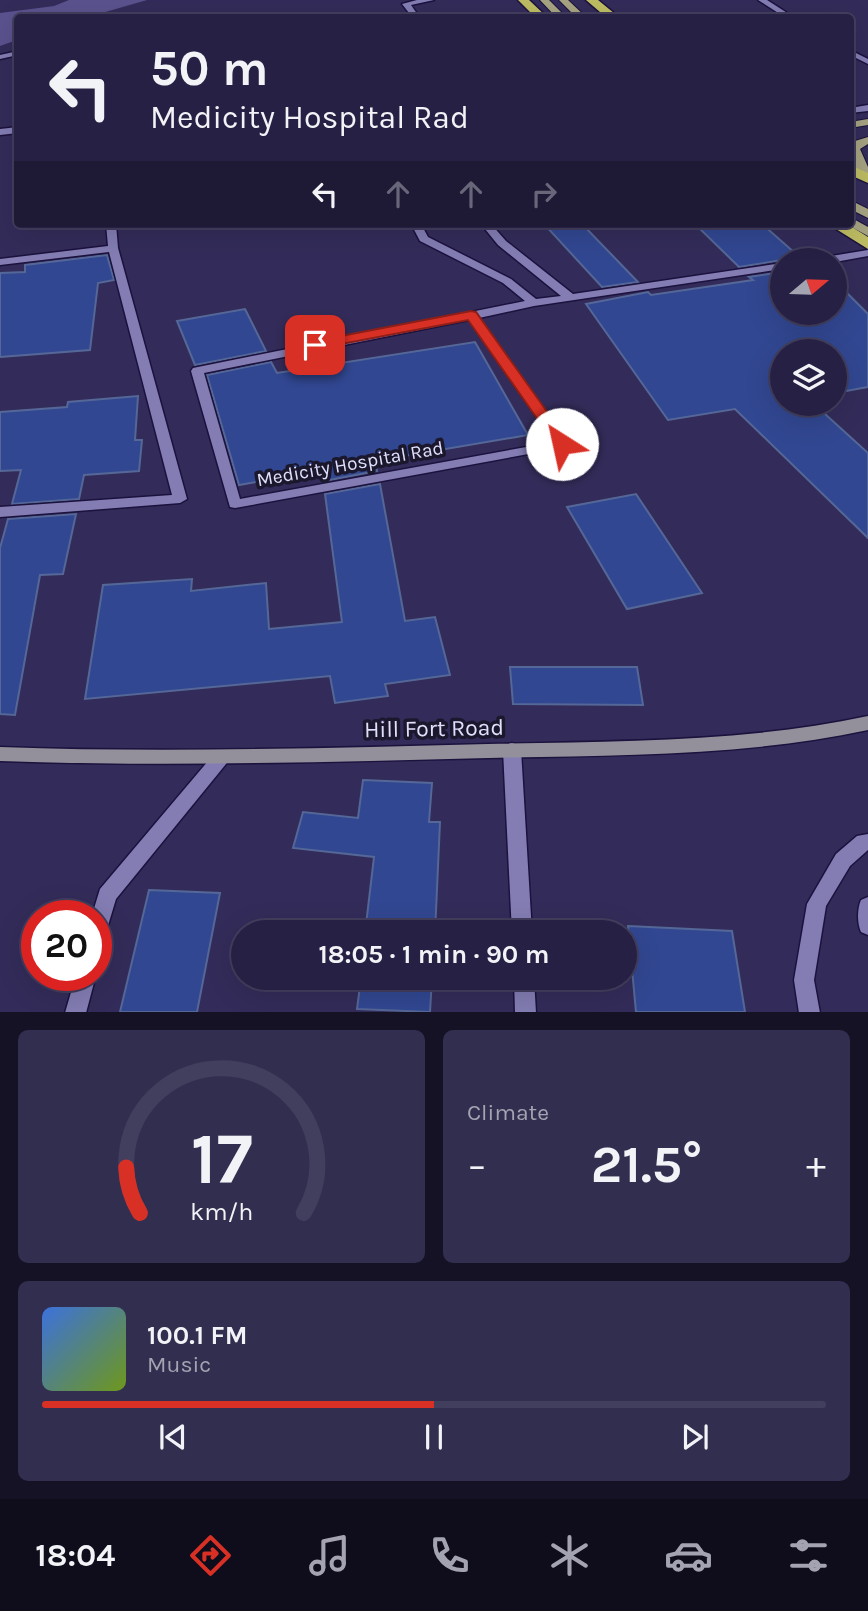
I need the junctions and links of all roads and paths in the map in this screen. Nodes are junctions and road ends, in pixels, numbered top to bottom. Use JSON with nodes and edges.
{"nodes":[{"id":1,"x":430,"y":0,"type":"edge"},
{"id":2,"x":523,"y":0,"type":"edge"},
{"id":3,"x":544,"y":0,"type":"edge"},
{"id":4,"x":563,"y":0,"type":"edge"},
{"id":5,"x":591,"y":0,"type":"edge"},
{"id":6,"x":762,"y":0,"type":"edge"},
{"id":7,"x":414,"y":14,"type":"edge"},
{"id":8,"x":539,"y":14,"type":"edge"},
{"id":9,"x":559,"y":14,"type":"edge"},
{"id":10,"x":579,"y":14,"type":"edge"},
{"id":11,"x":610,"y":14,"type":"edge"},
{"id":12,"x":785,"y":14,"type":"edge"},
{"id":13,"x":868,"y":140,"type":"edge"},
{"id":14,"x":868,"y":176,"type":"edge"},
{"id":15,"x":111,"y":228,"type":"edge"},
{"id":16,"x":418,"y":228,"type":"edge"},
{"id":17,"x":489,"y":228,"type":"edge"},
{"id":18,"x":842,"y":228,"type":"edge"},
{"id":19,"x":868,"y":244,"type":"edge"},
{"id":20,"x":113,"y":248,"type":"junction"},
{"id":21,"x":868,"y":253,"type":"edge"},
{"id":22,"x":847,"y":256,"type":"edge"},
{"id":23,"x":0,"y":262,"type":"edge"},
{"id":24,"x":770,"y":268,"type":"edge"},
{"id":25,"x":571,"y":298,"type":"junction"},
{"id":26,"x":534,"y":303,"type":"junction"},
{"id":27,"x":471,"y":315,"type":"junction"},
{"id":28,"x":0,"y":512,"type":"edge"},
{"id":29,"x":868,"y":723,"type":"edge"},
{"id":30,"x":512,"y":750,"type":"junction"},
{"id":31,"x":0,"y":754,"type":"edge"},
{"id":32,"x":220,"y":759,"type":"junction"},
{"id":33,"x":868,"y":842,"type":"edge"},
{"id":34,"x":106,"y":900,"type":"edge"},
{"id":35,"x":868,"y":906,"type":"edge"},
{"id":36,"x":521,"y":920,"type":"edge"},
{"id":37,"x":868,"y":926,"type":"edge"},
{"id":38,"x":525,"y":990,"type":"edge"},
{"id":39,"x":81,"y":991,"type":"edge"},
{"id":40,"x":75,"y":1012,"type":"edge"},
{"id":41,"x":526,"y":1012,"type":"edge"},
{"id":42,"x":810,"y":1012,"type":"edge"}],
"edges":[{"from":1,"to":7,"type":"street"},
{"from":2,"to":8,"type":"highway"},
{"from":3,"to":9,"type":"main road"},
{"from":4,"to":10,"type":"main road"},
{"from":5,"to":11,"type":"highway"},
{"from":6,"to":12,"type":"street"},
{"from":13,"to":14,"type":"main road"},
{"from":15,"to":20,"type":"street"},
{"from":16,"to":26,"type":"street"},
{"from":17,"to":25,"type":"street"},
{"from":18,"to":19,"type":"highway"},
{"from":20,"to":23,"type":"street"},
{"from":20,"to":28,"type":"street"},
{"from":21,"to":22,"type":"street"},
{"from":24,"to":25,"type":"street","name":"Medicity Hospital Rad"},
{"from":25,"to":26,"type":"street","name":"Medicity Hospital Rad"},
{"from":26,"to":27,"type":"street","name":"Medicity Hospital Rad"},
{"from":27,"to":27,"type":"street","name":"Medicity Hospital Rad"},
{"from":29,"to":30,"type":"main road","name":"Hill Fort Road"},
{"from":30,"to":32,"type":"main road","name":"Hill Fort Road"},
{"from":30,"to":36,"type":"street"},
{"from":31,"to":32,"type":"main road","name":"Hill Fort Road"},
{"from":32,"to":34,"type":"street"},
{"from":33,"to":42,"type":"street"},
{"from":35,"to":37,"type":"street"},
{"from":38,"to":41,"type":"street"},
{"from":39,"to":40,"type":"street"}]}
